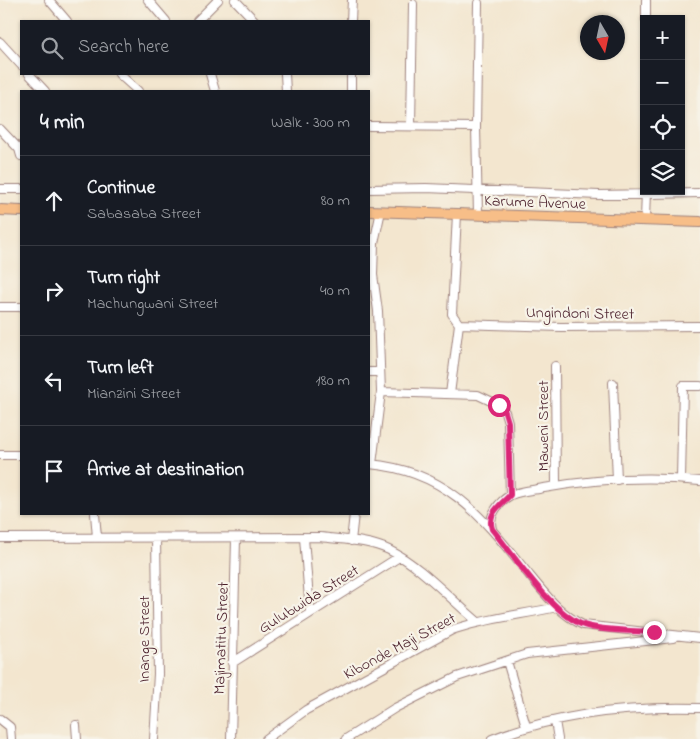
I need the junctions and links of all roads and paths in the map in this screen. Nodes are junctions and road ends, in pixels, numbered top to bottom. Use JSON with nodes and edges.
{"nodes":[{"id":1,"x":49,"y":0,"type":"edge"},
{"id":2,"x":148,"y":0,"type":"edge"},
{"id":3,"x":218,"y":0,"type":"edge"},
{"id":4,"x":235,"y":0,"type":"edge"},
{"id":5,"x":352,"y":0,"type":"edge"},
{"id":6,"x":646,"y":0,"type":"edge"},
{"id":7,"x":478,"y":3,"type":"dead end"},
{"id":8,"x":413,"y":4,"type":"dead end"},
{"id":9,"x":646,"y":15,"type":"edge"},
{"id":10,"x":66,"y":20,"type":"edge"},
{"id":11,"x":165,"y":20,"type":"edge"},
{"id":12,"x":198,"y":20,"type":"edge"},
{"id":13,"x":254,"y":20,"type":"edge"},
{"id":14,"x":352,"y":20,"type":"edge"},
{"id":15,"x":0,"y":42,"type":"edge"},
{"id":16,"x":20,"y":64,"type":"edge"},
{"id":17,"x":30,"y":75,"type":"edge"},
{"id":18,"x":120,"y":75,"type":"edge"},
{"id":19,"x":210,"y":75,"type":"edge"},
{"id":20,"x":285,"y":75,"type":"edge"},
{"id":21,"x":351,"y":75,"type":"edge"},
{"id":22,"x":44,"y":90,"type":"edge"},
{"id":23,"x":137,"y":90,"type":"edge"},
{"id":24,"x":215,"y":90,"type":"edge"},
{"id":25,"x":286,"y":90,"type":"edge"},
{"id":26,"x":351,"y":90,"type":"edge"},
{"id":27,"x":411,"y":125,"type":"junction"},
{"id":28,"x":370,"y":126,"type":"edge"},
{"id":29,"x":476,"y":127,"type":"junction"},
{"id":30,"x":0,"y":129,"type":"edge"},
{"id":31,"x":20,"y":152,"type":"edge"},
{"id":32,"x":0,"y":189,"type":"edge"},
{"id":33,"x":20,"y":189,"type":"edge"},
{"id":34,"x":370,"y":190,"type":"edge"},
{"id":35,"x":685,"y":193,"type":"edge"},
{"id":36,"x":700,"y":193,"type":"edge"},
{"id":37,"x":478,"y":194,"type":"junction"},
{"id":38,"x":640,"y":194,"type":"edge"},
{"id":39,"x":646,"y":195,"type":"edge"},
{"id":40,"x":0,"y":210,"type":"edge"},
{"id":41,"x":20,"y":211,"type":"edge"},
{"id":42,"x":370,"y":211,"type":"edge"},
{"id":43,"x":381,"y":211,"type":"junction"},
{"id":44,"x":478,"y":211,"type":"junction"},
{"id":45,"x":457,"y":214,"type":"junction"},
{"id":46,"x":646,"y":215,"type":"junction"},
{"id":47,"x":700,"y":222,"type":"edge"},
{"id":48,"x":0,"y":307,"type":"edge"},
{"id":49,"x":20,"y":307,"type":"edge"},
{"id":50,"x":370,"y":310,"type":"edge"},
{"id":51,"x":378,"y":311,"type":"junction"},
{"id":52,"x":459,"y":324,"type":"junction"},
{"id":53,"x":700,"y":326,"type":"edge"},
{"id":54,"x":555,"y":366,"type":"dead end"},
{"id":55,"x":370,"y":372,"type":"edge"},
{"id":56,"x":379,"y":372,"type":"junction"},
{"id":57,"x":613,"y":383,"type":"dead end"},
{"id":58,"x":700,"y":386,"type":"edge"},
{"id":59,"x":381,"y":392,"type":"junction"},
{"id":60,"x":450,"y":394,"type":"junction"},
{"id":61,"x":0,"y":455,"type":"edge"},
{"id":62,"x":20,"y":455,"type":"edge"},
{"id":63,"x":370,"y":464,"type":"edge"},
{"id":64,"x":681,"y":479,"type":"junction"},
{"id":65,"x":617,"y":480,"type":"junction"},
{"id":66,"x":700,"y":481,"type":"edge"},
{"id":67,"x":556,"y":485,"type":"junction"},
{"id":68,"x":510,"y":495,"type":"junction"},
{"id":69,"x":95,"y":515,"type":"edge"},
{"id":70,"x":354,"y":515,"type":"edge"},
{"id":71,"x":492,"y":529,"type":"junction"},
{"id":72,"x":96,"y":537,"type":"junction"},
{"id":73,"x":0,"y":538,"type":"edge"},
{"id":74,"x":156,"y":538,"type":"junction"},
{"id":75,"x":304,"y":538,"type":"junction"},
{"id":76,"x":236,"y":539,"type":"junction"},
{"id":77,"x":351,"y":541,"type":"junction"},
{"id":78,"x":399,"y":557,"type":"junction"},
{"id":79,"x":556,"y":607,"type":"junction"},
{"id":80,"x":310,"y":612,"type":"junction"},
{"id":81,"x":476,"y":621,"type":"junction"},
{"id":82,"x":684,"y":637,"type":"junction"},
{"id":83,"x":700,"y":638,"type":"edge"},
{"id":84,"x":507,"y":661,"type":"junction"},
{"id":85,"x":232,"y":663,"type":"junction"},
{"id":86,"x":700,"y":708,"type":"edge"},
{"id":87,"x":0,"y":720,"type":"edge"},
{"id":88,"x":555,"y":721,"type":"junction"},
{"id":89,"x":76,"y":725,"type":"dead end"},
{"id":90,"x":526,"y":726,"type":"junction"},
{"id":91,"x":11,"y":739,"type":"edge"},
{"id":92,"x":77,"y":739,"type":"edge"},
{"id":93,"x":154,"y":739,"type":"edge"},
{"id":94,"x":231,"y":739,"type":"edge"},
{"id":95,"x":266,"y":739,"type":"edge"},
{"id":96,"x":346,"y":739,"type":"edge"},
{"id":97,"x":492,"y":739,"type":"edge"},
{"id":98,"x":558,"y":739,"type":"edge"}],
"edges":[{"from":1,"to":10,"type":"street"},
{"from":2,"to":11,"type":"street"},
{"from":3,"to":12,"type":"street"},
{"from":4,"to":13,"type":"street"},
{"from":5,"to":14,"type":"street"},
{"from":6,"to":9,"type":"street"},
{"from":7,"to":29,"type":"street"},
{"from":8,"to":27,"type":"street"},
{"from":15,"to":16,"type":"street"},
{"from":17,"to":22,"type":"street"},
{"from":18,"to":23,"type":"street"},
{"from":19,"to":24,"type":"street"},
{"from":20,"to":25,"type":"street"},
{"from":21,"to":26,"type":"street"},
{"from":27,"to":28,"type":"street"},
{"from":27,"to":29,"type":"street"},
{"from":29,"to":37,"type":"street"},
{"from":30,"to":31,"type":"street"},
{"from":32,"to":33,"type":"street"},
{"from":34,"to":37,"type":"street"},
{"from":35,"to":36,"type":"street"},
{"from":37,"to":38,"type":"street"},
{"from":37,"to":44,"type":"street"},
{"from":39,"to":46,"type":"street"},
{"from":40,"to":41,"type":"main road"},
{"from":42,"to":43,"type":"main road","name":"Karume Avenue"},
{"from":43,"to":45,"type":"main road","name":"Karume Avenue"},
{"from":43,"to":51,"type":"street"},
{"from":44,"to":45,"type":"main road","name":"Karume Avenue"},
{"from":44,"to":46,"type":"main road","name":"Karume Avenue"},
{"from":45,"to":52,"type":"street"},
{"from":46,"to":47,"type":"main road","name":"Karume Avenue"},
{"from":48,"to":49,"type":"street"},
{"from":50,"to":51,"type":"street"},
{"from":51,"to":56,"type":"street"},
{"from":52,"to":53,"type":"street","name":"Ungindoni Street"},
{"from":52,"to":60,"type":"street"},
{"from":54,"to":67,"type":"street","name":"Maweni Street"},
{"from":55,"to":56,"type":"street"},
{"from":56,"to":59,"type":"street"},
{"from":57,"to":65,"type":"street"},
{"from":58,"to":64,"type":"street"},
{"from":59,"to":60,"type":"street"},
{"from":59,"to":63,"type":"street"},
{"from":60,"to":68,"type":"street"},
{"from":61,"to":62,"type":"street"},
{"from":63,"to":71,"type":"street"},
{"from":64,"to":65,"type":"street"},
{"from":64,"to":66,"type":"street"},
{"from":65,"to":67,"type":"street"},
{"from":67,"to":68,"type":"street"},
{"from":68,"to":71,"type":"street"},
{"from":69,"to":72,"type":"street"},
{"from":70,"to":77,"type":"street"},
{"from":71,"to":79,"type":"street"},
{"from":72,"to":73,"type":"street"},
{"from":72,"to":74,"type":"street"},
{"from":74,"to":76,"type":"street"},
{"from":74,"to":93,"type":"street","name":"Inange Street"},
{"from":75,"to":76,"type":"street"},
{"from":75,"to":77,"type":"street"},
{"from":75,"to":80,"type":"street"},
{"from":76,"to":85,"type":"street","name":"Majimatitu Street"},
{"from":77,"to":78,"type":"street"},
{"from":78,"to":80,"type":"street","name":"Gulubwida Street"},
{"from":78,"to":81,"type":"street"},
{"from":79,"to":81,"type":"street","name":"Kibonde Maji Street"},
{"from":79,"to":82,"type":"street"},
{"from":80,"to":85,"type":"street","name":"Gulubwida Street"},
{"from":81,"to":95,"type":"street","name":"Kibonde Maji Street"},
{"from":82,"to":83,"type":"street"},
{"from":82,"to":84,"type":"street"},
{"from":84,"to":90,"type":"street"},
{"from":84,"to":96,"type":"street"},
{"from":85,"to":94,"type":"street","name":"Majimatitu Street"},
{"from":86,"to":88,"type":"street"},
{"from":87,"to":91,"type":"street"},
{"from":88,"to":90,"type":"street"},
{"from":88,"to":98,"type":"street"},
{"from":89,"to":92,"type":"street"},
{"from":90,"to":97,"type":"street"}]}
